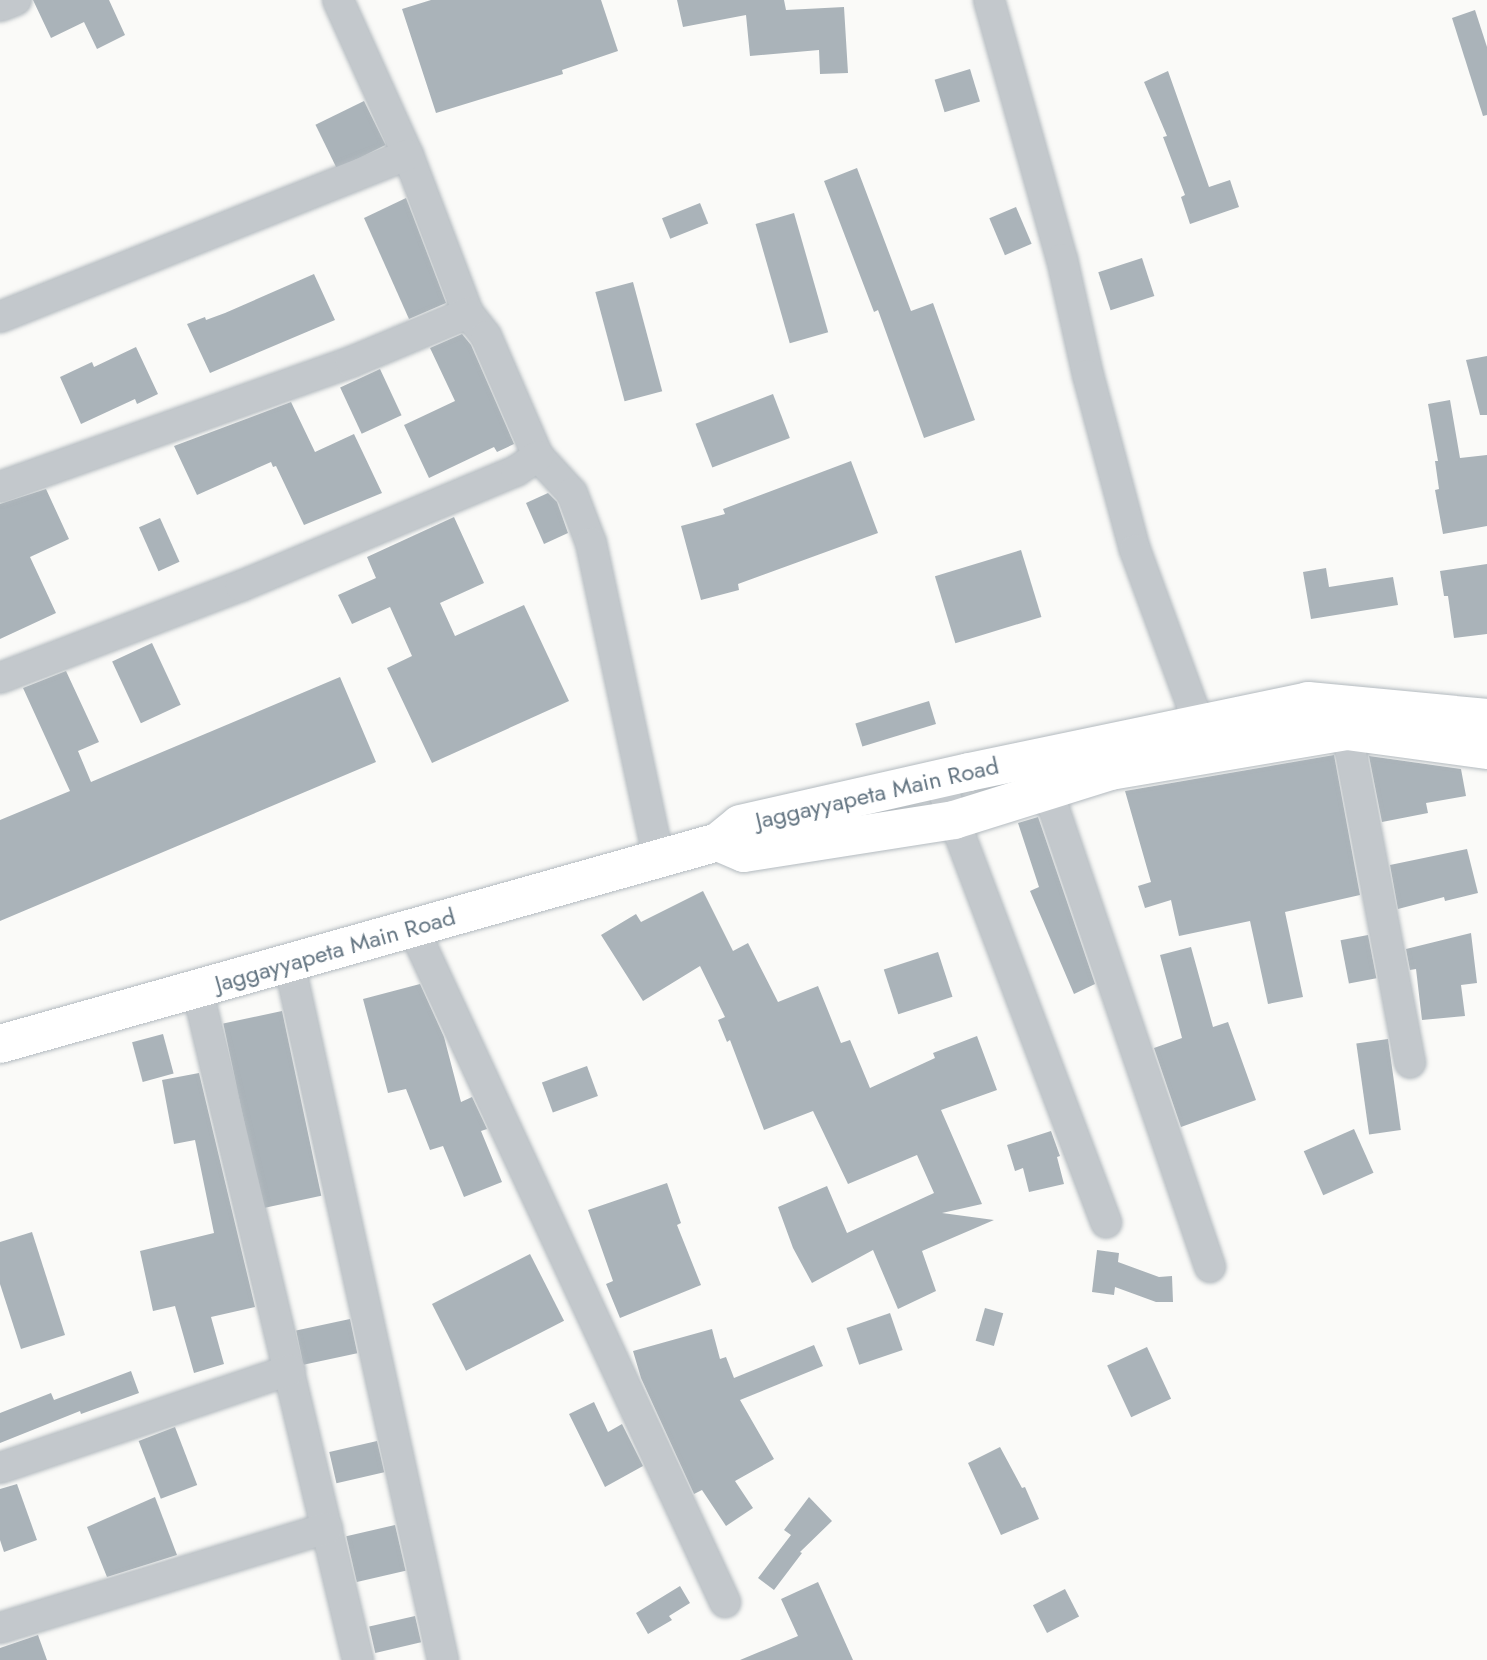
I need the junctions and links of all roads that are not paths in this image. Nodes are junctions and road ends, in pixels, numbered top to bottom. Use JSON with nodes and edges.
{"nodes":[{"id":1,"x":16,"y":0,"type":"edge"},
{"id":2,"x":338,"y":0,"type":"edge"},
{"id":3,"x":989,"y":0,"type":"edge"},
{"id":4,"x":0,"y":6,"type":"edge"},
{"id":5,"x":408,"y":155,"type":"junction"},
{"id":6,"x":468,"y":313,"type":"junction"},
{"id":7,"x":0,"y":317,"type":"edge"},
{"id":8,"x":538,"y":456,"type":"junction"},
{"id":9,"x":0,"y":487,"type":"edge"},
{"id":10,"x":0,"y":678,"type":"edge"},
{"id":11,"x":1344,"y":717,"type":"junction"},
{"id":12,"x":1487,"y":718,"type":"edge"},
{"id":13,"x":1199,"y":724,"type":"junction"},
{"id":14,"x":1487,"y":750,"type":"edge"},
{"id":15,"x":1042,"y":774,"type":"junction"},
{"id":16,"x":939,"y":780,"type":"junction"},
{"id":17,"x":954,"y":820,"type":"junction"},
{"id":18,"x":718,"y":842,"type":"junction"},
{"id":19,"x":659,"y":859,"type":"junction"},
{"id":20,"x":413,"y":928,"type":"junction"},
{"id":21,"x":289,"y":962,"type":"junction"},
{"id":22,"x":197,"y":988,"type":"junction"},
{"id":23,"x":0,"y":1044,"type":"edge"},
{"id":24,"x":1410,"y":1063,"type":"dead end"},
{"id":25,"x":1106,"y":1223,"type":"dead end"},
{"id":26,"x":1210,"y":1267,"type":"dead end"},
{"id":27,"x":290,"y":1370,"type":"junction"},
{"id":28,"x":0,"y":1468,"type":"edge"},
{"id":29,"x":327,"y":1528,"type":"junction"},
{"id":30,"x":725,"y":1602,"type":"dead end"},
{"id":31,"x":0,"y":1629,"type":"edge"},
{"id":32,"x":358,"y":1660,"type":"edge"},
{"id":33,"x":443,"y":1660,"type":"edge"}],
"edges":[{"from":1,"to":4,"type":"street"},
{"from":2,"to":5,"type":"street"},
{"from":3,"to":13,"type":"street"},
{"from":5,"to":6,"type":"street"},
{"from":5,"to":7,"type":"street"},
{"from":6,"to":8,"type":"street"},
{"from":6,"to":9,"type":"street"},
{"from":8,"to":10,"type":"street"},
{"from":8,"to":19,"type":"street"},
{"from":11,"to":12,"type":"main road","name":"Jaggayyapeta Main Road"},
{"from":11,"to":13,"type":"main road","name":"Jaggayyapeta Main Road"},
{"from":11,"to":14,"type":"main road"},
{"from":11,"to":15,"type":"main road"},
{"from":11,"to":24,"type":"street"},
{"from":13,"to":15,"type":"main road","name":"Jaggayyapeta Main Road"},
{"from":15,"to":16,"type":"main road","name":"Jaggayyapeta Main Road"},
{"from":15,"to":17,"type":"main road"},
{"from":15,"to":26,"type":"street"},
{"from":16,"to":17,"type":"street"},
{"from":16,"to":18,"type":"main road","name":"Jaggayyapeta Main Road"},
{"from":17,"to":18,"type":"main road"},
{"from":17,"to":25,"type":"street"},
{"from":18,"to":19,"type":"main road","name":"Jaggayyapeta Main Road"},
{"from":19,"to":20,"type":"main road","name":"Jaggayyapeta Main Road"},
{"from":20,"to":21,"type":"main road","name":"Jaggayyapeta Main Road"},
{"from":20,"to":30,"type":"street"},
{"from":21,"to":22,"type":"main road","name":"Jaggayyapeta Main Road"},
{"from":21,"to":33,"type":"street"},
{"from":22,"to":23,"type":"main road","name":"Jaggayyapeta Main Road"},
{"from":22,"to":27,"type":"street"},
{"from":27,"to":28,"type":"street"},
{"from":27,"to":29,"type":"street"},
{"from":29,"to":31,"type":"street"},
{"from":29,"to":32,"type":"street"}]}
